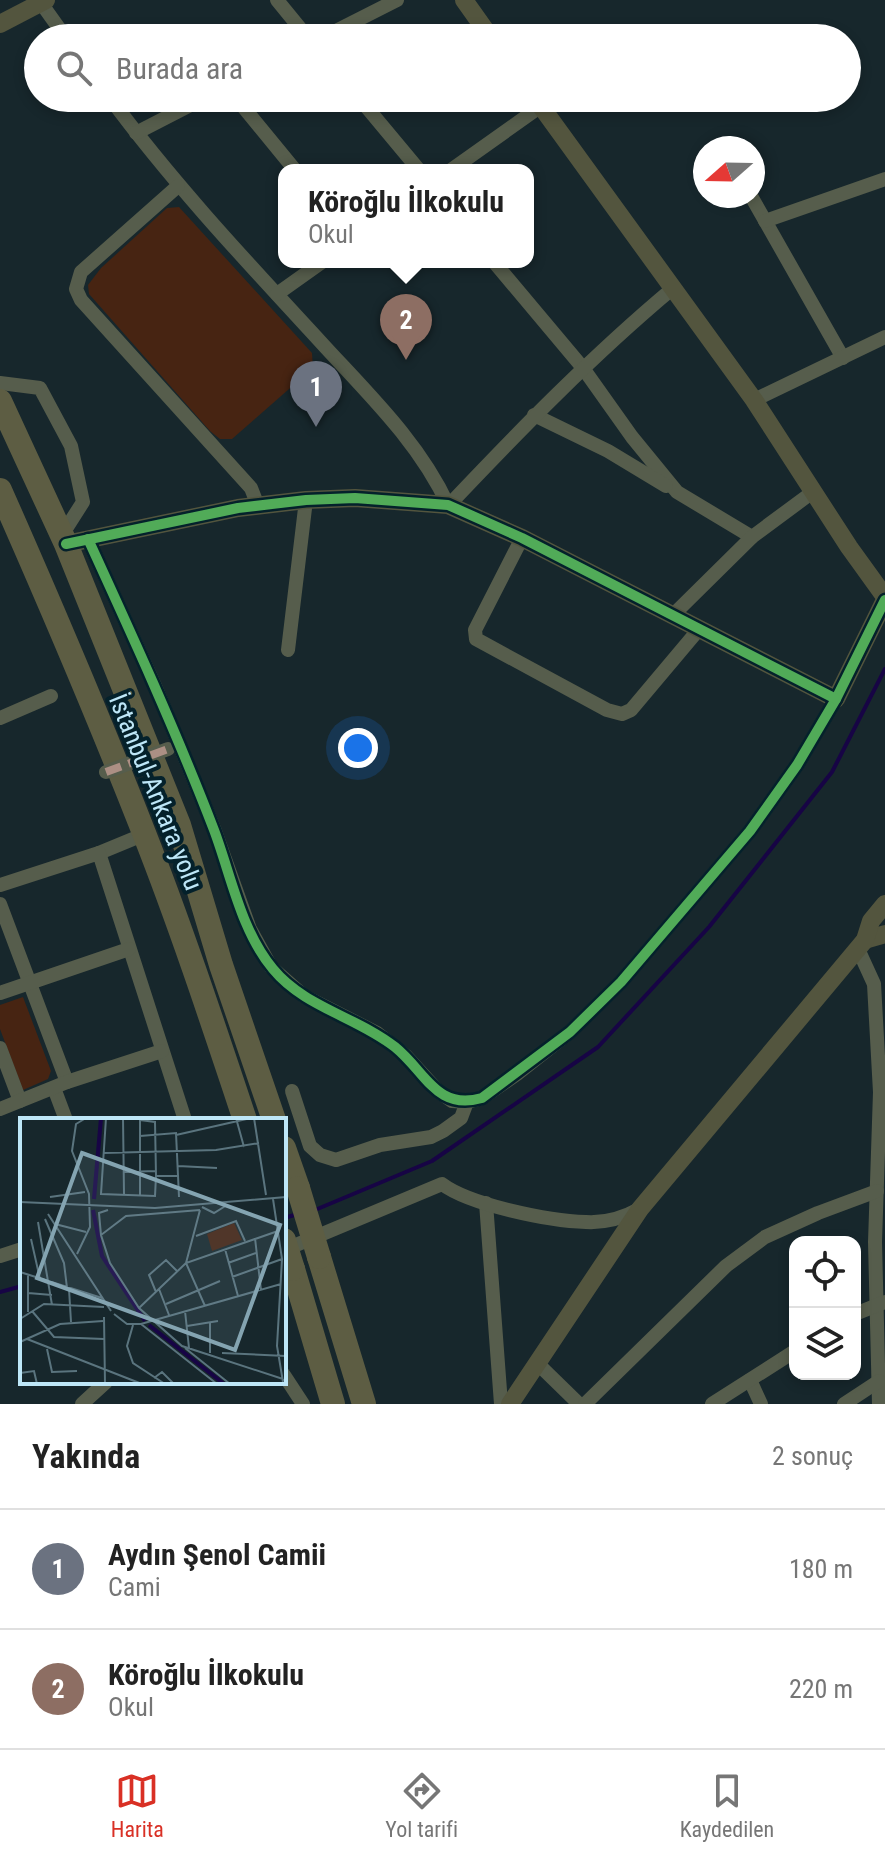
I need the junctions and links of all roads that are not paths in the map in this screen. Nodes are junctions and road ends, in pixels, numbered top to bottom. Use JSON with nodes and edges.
{"nodes":[{"id":1,"x":277,"y":0,"type":"edge"},
{"id":2,"x":397,"y":0,"type":"edge"},
{"id":3,"x":464,"y":0,"type":"edge"},
{"id":4,"x":44,"y":1,"type":"edge"},
{"id":5,"x":20,"y":6,"type":"edge"},
{"id":6,"x":0,"y":24,"type":"edge"},
{"id":7,"x":58,"y":24,"type":"edge"},
{"id":8,"x":297,"y":24,"type":"edge"},
{"id":9,"x":350,"y":24,"type":"edge"},
{"id":10,"x":481,"y":24,"type":"edge"},
{"id":11,"x":120,"y":112,"type":"edge"},
{"id":12,"x":177,"y":112,"type":"edge"},
{"id":13,"x":247,"y":112,"type":"edge"},
{"id":14,"x":371,"y":112,"type":"edge"},
{"id":15,"x":525,"y":112,"type":"edge"},
{"id":16,"x":545,"y":112,"type":"edge"},
{"id":17,"x":136,"y":133,"type":"junction"},
{"id":18,"x":290,"y":164,"type":"edge"},
{"id":19,"x":414,"y":164,"type":"edge"},
{"id":20,"x":459,"y":164,"type":"edge"},
{"id":21,"x":885,"y":179,"type":"edge"},
{"id":22,"x":178,"y":186,"type":"junction"},
{"id":23,"x":758,"y":208,"type":"edge"},
{"id":24,"x":765,"y":221,"type":"junction"},
{"id":25,"x":314,"y":268,"type":"edge"},
{"id":26,"x":499,"y":268,"type":"edge"},
{"id":27,"x":672,"y":289,"type":"junction"},
{"id":28,"x":277,"y":294,"type":"junction"},
{"id":29,"x":885,"y":337,"type":"edge"},
{"id":30,"x":843,"y":358,"type":"junction"},
{"id":31,"x":583,"y":368,"type":"junction"},
{"id":32,"x":0,"y":383,"type":"edge"},
{"id":33,"x":754,"y":400,"type":"junction"},
{"id":34,"x":0,"y":401,"type":"edge"},
{"id":35,"x":534,"y":415,"type":"junction"},
{"id":36,"x":0,"y":490,"type":"edge"},
{"id":37,"x":814,"y":491,"type":"junction"},
{"id":38,"x":677,"y":492,"type":"junction"},
{"id":39,"x":306,"y":500,"type":"junction"},
{"id":40,"x":448,"y":505,"type":"junction"},
{"id":41,"x":258,"y":506,"type":"junction"},
{"id":42,"x":752,"y":537,"type":"junction"},
{"id":43,"x":522,"y":538,"type":"junction"},
{"id":44,"x":72,"y":540,"type":"junction"},
{"id":45,"x":885,"y":598,"type":"edge"},
{"id":46,"x":673,"y":615,"type":"junction"},
{"id":47,"x":700,"y":628,"type":"junction"},
{"id":48,"x":288,"y":650,"type":"dead end"},
{"id":49,"x":51,"y":696,"type":"dead end"},
{"id":50,"x":836,"y":699,"type":"junction"},
{"id":51,"x":0,"y":718,"type":"edge"},
{"id":52,"x":168,"y":749,"type":"dead end"},
{"id":53,"x":106,"y":772,"type":"dead end"},
{"id":54,"x":145,"y":834,"type":"junction"},
{"id":55,"x":99,"y":853,"type":"junction"},
{"id":56,"x":0,"y":885,"type":"edge"},
{"id":57,"x":0,"y":904,"type":"edge"},
{"id":58,"x":885,"y":904,"type":"edge"},
{"id":59,"x":885,"y":934,"type":"edge"},
{"id":60,"x":862,"y":944,"type":"junction"},
{"id":61,"x":129,"y":949,"type":"junction"},
{"id":62,"x":28,"y":982,"type":"junction"},
{"id":63,"x":0,"y":993,"type":"edge"},
{"id":64,"x":0,"y":1048,"type":"edge"},
{"id":65,"x":162,"y":1051,"type":"junction"},
{"id":66,"x":60,"y":1085,"type":"junction"},
{"id":67,"x":292,"y":1091,"type":"dead end"},
{"id":68,"x":20,"y":1101,"type":"junction"},
{"id":69,"x":467,"y":1102,"type":"junction"},
{"id":70,"x":0,"y":1109,"type":"edge"},
{"id":71,"x":66,"y":1118,"type":"edge"},
{"id":72,"x":184,"y":1118,"type":"edge"},
{"id":73,"x":244,"y":1118,"type":"edge"},
{"id":74,"x":273,"y":1118,"type":"edge"},
{"id":75,"x":286,"y":1154,"type":"edge"},
{"id":76,"x":880,"y":1180,"type":"edge"},
{"id":77,"x":486,"y":1203,"type":"junction"},
{"id":78,"x":640,"y":1209,"type":"junction"},
{"id":79,"x":20,"y":1250,"type":"edge"},
{"id":80,"x":0,"y":1256,"type":"edge"},
{"id":81,"x":289,"y":1260,"type":"edge"},
{"id":82,"x":881,"y":1304,"type":"edge"},
{"id":83,"x":861,"y":1312,"type":"edge"},
{"id":84,"x":789,"y":1355,"type":"edge"},
{"id":85,"x":537,"y":1363,"type":"junction"},
{"id":86,"x":286,"y":1378,"type":"edge"},
{"id":87,"x":750,"y":1380,"type":"junction"},
{"id":88,"x":879,"y":1381,"type":"junction"},
{"id":89,"x":104,"y":1384,"type":"edge"},
{"id":90,"x":82,"y":1404,"type":"edge"},
{"id":91,"x":303,"y":1404,"type":"edge"},
{"id":92,"x":333,"y":1404,"type":"edge"},
{"id":93,"x":364,"y":1404,"type":"edge"},
{"id":94,"x":501,"y":1404,"type":"edge"},
{"id":95,"x":510,"y":1404,"type":"edge"},
{"id":96,"x":582,"y":1404,"type":"edge"},
{"id":97,"x":712,"y":1404,"type":"edge"},
{"id":98,"x":761,"y":1404,"type":"edge"},
{"id":99,"x":844,"y":1404,"type":"edge"},
{"id":100,"x":879,"y":1404,"type":"edge"}],
"edges":[{"from":1,"to":8,"type":"street"},
{"from":2,"to":9,"type":"street"},
{"from":3,"to":10,"type":"street"},
{"from":4,"to":5,"type":"street"},
{"from":4,"to":7,"type":"street"},
{"from":5,"to":6,"type":"street"},
{"from":11,"to":17,"type":"street"},
{"from":12,"to":17,"type":"street"},
{"from":13,"to":18,"type":"street"},
{"from":14,"to":19,"type":"street"},
{"from":15,"to":20,"type":"street"},
{"from":16,"to":27,"type":"street"},
{"from":17,"to":22,"type":"street"},
{"from":21,"to":24,"type":"street"},
{"from":22,"to":28,"type":"street"},
{"from":22,"to":41,"type":"street"},
{"from":23,"to":24,"type":"street"},
{"from":24,"to":30,"type":"street"},
{"from":25,"to":28,"type":"street"},
{"from":26,"to":31,"type":"street"},
{"from":27,"to":31,"type":"street"},
{"from":27,"to":33,"type":"street"},
{"from":28,"to":40,"type":"street"},
{"from":29,"to":30,"type":"street"},
{"from":30,"to":33,"type":"street"},
{"from":31,"to":35,"type":"street"},
{"from":31,"to":38,"type":"street"},
{"from":32,"to":44,"type":"street"},
{"from":33,"to":37,"type":"street"},
{"from":34,"to":44,"type":"highway","name":"İstanbul-Ankara yolu"},
{"from":35,"to":38,"type":"street"},
{"from":35,"to":40,"type":"street"},
{"from":36,"to":54,"type":"highway","name":"İstanbul-Ankara yolu"},
{"from":37,"to":42,"type":"street"},
{"from":37,"to":45,"type":"street"},
{"from":38,"to":42,"type":"street"},
{"from":39,"to":40,"type":"street"},
{"from":39,"to":41,"type":"street"},
{"from":39,"to":48,"type":"street"},
{"from":40,"to":43,"type":"street"},
{"from":41,"to":44,"type":"street"},
{"from":42,"to":46,"type":"street"},
{"from":43,"to":46,"type":"street"},
{"from":43,"to":47,"type":"street"},
{"from":44,"to":69,"type":"street"},
{"from":44,"to":74,"type":"highway","name":"İstanbul-Ankara yolu"},
{"from":45,"to":50,"type":"street"},
{"from":46,"to":47,"type":"street"},
{"from":47,"to":50,"type":"street"},
{"from":49,"to":51,"type":"street"},
{"from":50,"to":69,"type":"street"},
{"from":52,"to":53,"type":"street","bridge":true},
{"from":54,"to":55,"type":"street"},
{"from":54,"to":73,"type":"highway","name":"İstanbul-Ankara yolu"},
{"from":55,"to":56,"type":"street"},
{"from":55,"to":61,"type":"street"},
{"from":57,"to":62,"type":"street"},
{"from":58,"to":60,"type":"street"},
{"from":59,"to":60,"type":"street"},
{"from":60,"to":76,"type":"street"},
{"from":60,"to":78,"type":"street"},
{"from":61,"to":62,"type":"street"},
{"from":61,"to":65,"type":"street"},
{"from":62,"to":63,"type":"street"},
{"from":62,"to":66,"type":"street"},
{"from":64,"to":68,"type":"street"},
{"from":65,"to":66,"type":"street"},
{"from":65,"to":72,"type":"street"},
{"from":66,"to":68,"type":"street"},
{"from":66,"to":71,"type":"street"},
{"from":67,"to":69,"type":"street"},
{"from":68,"to":70,"type":"street"},
{"from":75,"to":93,"type":"highway","bridge":true},
{"from":76,"to":82,"type":"street"},
{"from":76,"to":96,"type":"street"},
{"from":77,"to":78,"type":"street"},
{"from":77,"to":81,"type":"street"},
{"from":77,"to":94,"type":"street"},
{"from":78,"to":85,"type":"street"},
{"from":79,"to":80,"type":"street"},
{"from":81,"to":92,"type":"highway"},
{"from":82,"to":83,"type":"street"},
{"from":82,"to":88,"type":"street"},
{"from":84,"to":87,"type":"street"},
{"from":85,"to":95,"type":"street"},
{"from":85,"to":96,"type":"street"},
{"from":86,"to":91,"type":"street"},
{"from":87,"to":97,"type":"street"},
{"from":87,"to":98,"type":"street"},
{"from":88,"to":99,"type":"street"},
{"from":88,"to":100,"type":"street"},
{"from":89,"to":90,"type":"street"}]}
